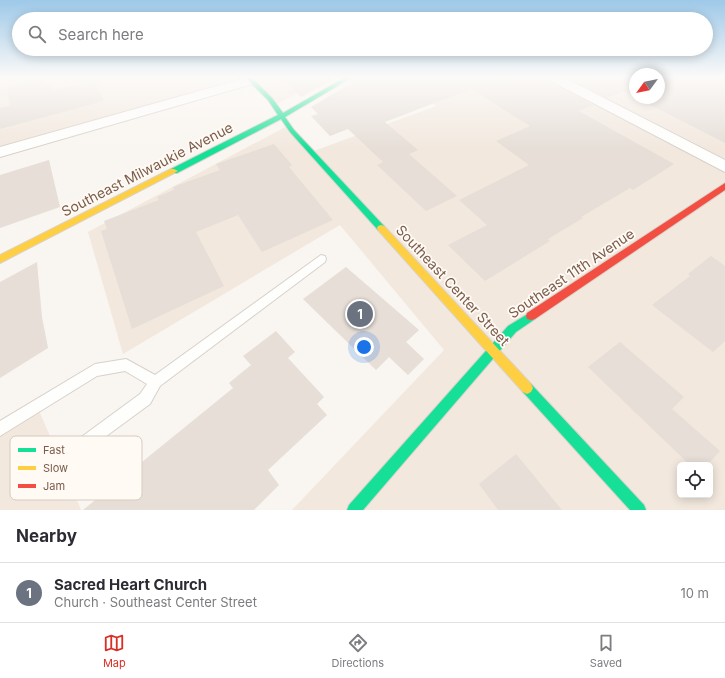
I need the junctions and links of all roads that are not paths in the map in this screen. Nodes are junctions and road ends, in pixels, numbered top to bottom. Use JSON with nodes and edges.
{"nodes":[{"id":1,"x":172,"y":102,"type":"edge"},
{"id":2,"x":270,"y":102,"type":"edge"},
{"id":3,"x":306,"y":102,"type":"edge"},
{"id":4,"x":601,"y":102,"type":"edge"},
{"id":5,"x":282,"y":116,"type":"junction"},
{"id":6,"x":0,"y":152,"type":"edge"},
{"id":7,"x":725,"y":167,"type":"edge"},
{"id":8,"x":725,"y":186,"type":"edge"},
{"id":9,"x":0,"y":259,"type":"edge"},
{"id":10,"x":321,"y":259,"type":"dead end"},
{"id":11,"x":493,"y":349,"type":"junction"},
{"id":12,"x":156,"y":382,"type":"junction"},
{"id":13,"x":0,"y":429,"type":"edge"},
{"id":14,"x":95,"y":436,"type":"edge"},
{"id":15,"x":354,"y":510,"type":"edge"},
{"id":16,"x":639,"y":510,"type":"edge"}],
"edges":[{"from":1,"to":6,"type":"street"},
{"from":2,"to":5,"type":"street","name":"Southeast Center Street"},
{"from":3,"to":5,"type":"street","name":"Southeast Milwaukie Avenue"},
{"from":4,"to":7,"type":"street"},
{"from":5,"to":9,"type":"street","name":"Southeast Milwaukie Avenue"},
{"from":5,"to":11,"type":"street","name":"Southeast Center Street"},
{"from":8,"to":11,"type":"street","name":"Southeast 11th Avenue"},
{"from":10,"to":12,"type":"lane"},
{"from":11,"to":15,"type":"street","name":"Southeast 11th Avenue"},
{"from":11,"to":16,"type":"street","name":"Southeast Center Street"},
{"from":12,"to":13,"type":"lane"},
{"from":12,"to":14,"type":"lane"}]}
